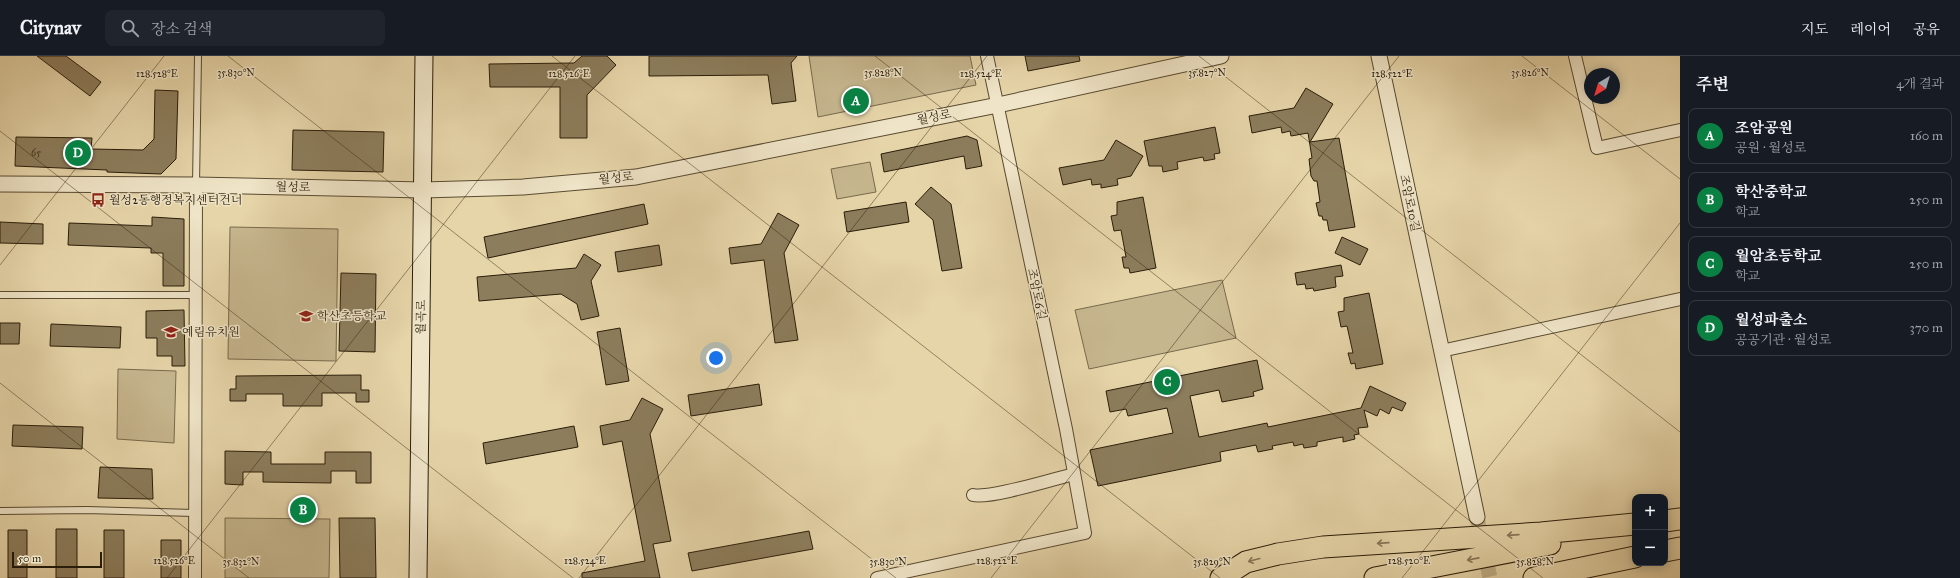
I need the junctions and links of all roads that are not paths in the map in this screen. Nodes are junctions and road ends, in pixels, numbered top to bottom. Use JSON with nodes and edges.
{"nodes":[{"id":1,"x":198,"y":56,"type":"edge"},
{"id":2,"x":424,"y":56,"type":"edge"},
{"id":3,"x":987,"y":56,"type":"edge"},
{"id":4,"x":1221,"y":56,"type":"edge"},
{"id":5,"x":1379,"y":56,"type":"edge"},
{"id":6,"x":1575,"y":56,"type":"edge"},
{"id":7,"x":998,"y":105,"type":"junction"},
{"id":8,"x":1680,"y":130,"type":"edge"},
{"id":9,"x":0,"y":184,"type":"edge"},
{"id":10,"x":196,"y":185,"type":"junction"},
{"id":11,"x":423,"y":190,"type":"junction"},
{"id":12,"x":0,"y":294,"type":"edge"},
{"id":13,"x":196,"y":295,"type":"junction"},
{"id":14,"x":1680,"y":299,"type":"edge"},
{"id":15,"x":1441,"y":350,"type":"junction"},
{"id":16,"x":1074,"y":474,"type":"junction"},
{"id":17,"x":973,"y":495,"type":"dead end"},
{"id":18,"x":0,"y":511,"type":"edge"},
{"id":19,"x":194,"y":513,"type":"junction"},
{"id":20,"x":1477,"y":517,"type":"tunnel mouth"},
{"id":21,"x":1632,"y":524,"type":"edge"},
{"id":22,"x":1632,"y":528,"type":"edge"},
{"id":23,"x":1680,"y":548,"type":"edge"},
{"id":24,"x":1668,"y":550,"type":"edge"},
{"id":25,"x":1632,"y":558,"type":"edge"},
{"id":26,"x":195,"y":578,"type":"edge"},
{"id":27,"x":418,"y":578,"type":"edge"},
{"id":28,"x":877,"y":578,"type":"edge"},
{"id":29,"x":1221,"y":578,"type":"edge"},
{"id":30,"x":1375,"y":578,"type":"edge"},
{"id":31,"x":1534,"y":578,"type":"edge"}],
"edges":[{"from":1,"to":10,"type":"lane"},
{"from":2,"to":11,"type":"main road","name":"월곡로"},
{"from":3,"to":7,"type":"street","name":"조암로6길"},
{"from":4,"to":7,"type":"street","name":"월성로"},
{"from":5,"to":15,"type":"street","name":"조암로10길"},
{"from":6,"to":8,"type":"street"},
{"from":7,"to":11,"type":"street","name":"월성로"},
{"from":7,"to":16,"type":"street","name":"조암로6길"},
{"from":9,"to":10,"type":"street","name":"월성로"},
{"from":10,"to":11,"type":"street","name":"월성로"},
{"from":10,"to":13,"type":"street"},
{"from":11,"to":27,"type":"main road","name":"월곡로"},
{"from":12,"to":13,"type":"lane"},
{"from":13,"to":19,"type":"street"},
{"from":14,"to":15,"type":"street"},
{"from":15,"to":20,"type":"street","name":"조암로10길"},
{"from":16,"to":17,"type":"street"},
{"from":16,"to":28,"type":"street","name":"조암로6길"},
{"from":18,"to":19,"type":"lane"},
{"from":19,"to":26,"type":"street"},
{"from":21,"to":29,"type":"highway","one_way":true},
{"from":22,"to":30,"type":"highway","one_way":true},
{"from":23,"to":24,"type":"highway"},
{"from":25,"to":31,"type":"highway"}]}
